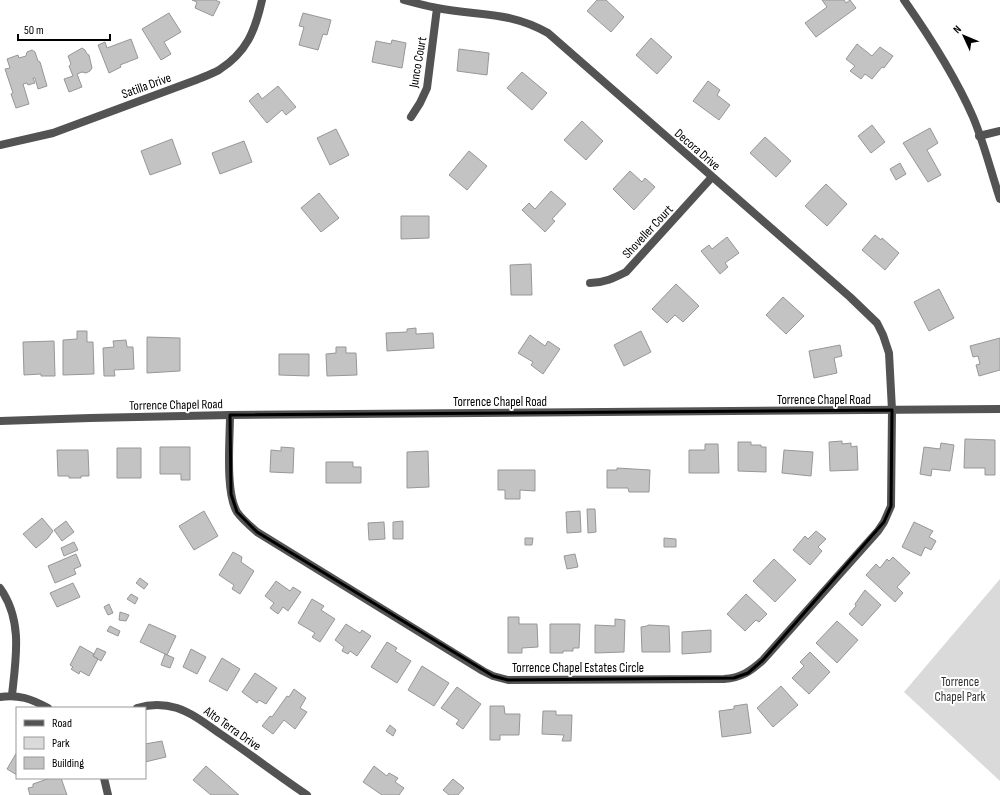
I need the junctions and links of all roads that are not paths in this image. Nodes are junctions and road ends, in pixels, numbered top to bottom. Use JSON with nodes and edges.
{"nodes":[{"id":1,"x":262,"y":0,"type":"edge"},
{"id":2,"x":404,"y":0,"type":"edge"},
{"id":3,"x":904,"y":0,"type":"edge"},
{"id":4,"x":437,"y":8,"type":"junction"},
{"id":5,"x":411,"y":117,"type":"dead end"},
{"id":6,"x":1000,"y":131,"type":"edge"},
{"id":7,"x":979,"y":136,"type":"junction"},
{"id":8,"x":0,"y":145,"type":"edge"},
{"id":9,"x":712,"y":177,"type":"junction"},
{"id":10,"x":1000,"y":199,"type":"edge"},
{"id":11,"x":590,"y":283,"type":"dead end"},
{"id":12,"x":892,"y":410,"type":"junction"},
{"id":13,"x":1000,"y":410,"type":"edge"},
{"id":14,"x":230,"y":415,"type":"junction"},
{"id":15,"x":0,"y":421,"type":"edge"},
{"id":16,"x":0,"y":588,"type":"edge"},
{"id":17,"x":12,"y":695,"type":"junction"},
{"id":18,"x":0,"y":697,"type":"edge"},
{"id":19,"x":46,"y":707,"type":"edge"},
{"id":20,"x":140,"y":707,"type":"edge"},
{"id":21,"x":104,"y":779,"type":"edge"},
{"id":22,"x":108,"y":795,"type":"edge"},
{"id":23,"x":307,"y":795,"type":"edge"}],
"edges":[{"from":1,"to":8,"type":"street","name":"Satilla Drive"},
{"from":2,"to":4,"type":"street","name":"Decora Drive"},
{"from":3,"to":7,"type":"street"},
{"from":4,"to":5,"type":"street","name":"Junco Court"},
{"from":4,"to":9,"type":"street","name":"Decora Drive"},
{"from":6,"to":7,"type":"street"},
{"from":7,"to":10,"type":"street"},
{"from":9,"to":11,"type":"street","name":"Shoveller Court"},
{"from":9,"to":12,"type":"street","name":"Decora Drive"},
{"from":12,"to":13,"type":"street","name":"Torrence Chapel Road"},
{"from":12,"to":14,"type":"street","name":"Torrence Chapel Road"},
{"from":12,"to":14,"type":"street","name":"Torrence Chapel Estates Circle"},
{"from":14,"to":15,"type":"street","name":"Torrence Chapel Road"},
{"from":16,"to":17,"type":"street"},
{"from":17,"to":18,"type":"street"},
{"from":17,"to":19,"type":"street"},
{"from":20,"to":23,"type":"street","name":"Alto Terra Drive"},
{"from":21,"to":22,"type":"street"}]}
